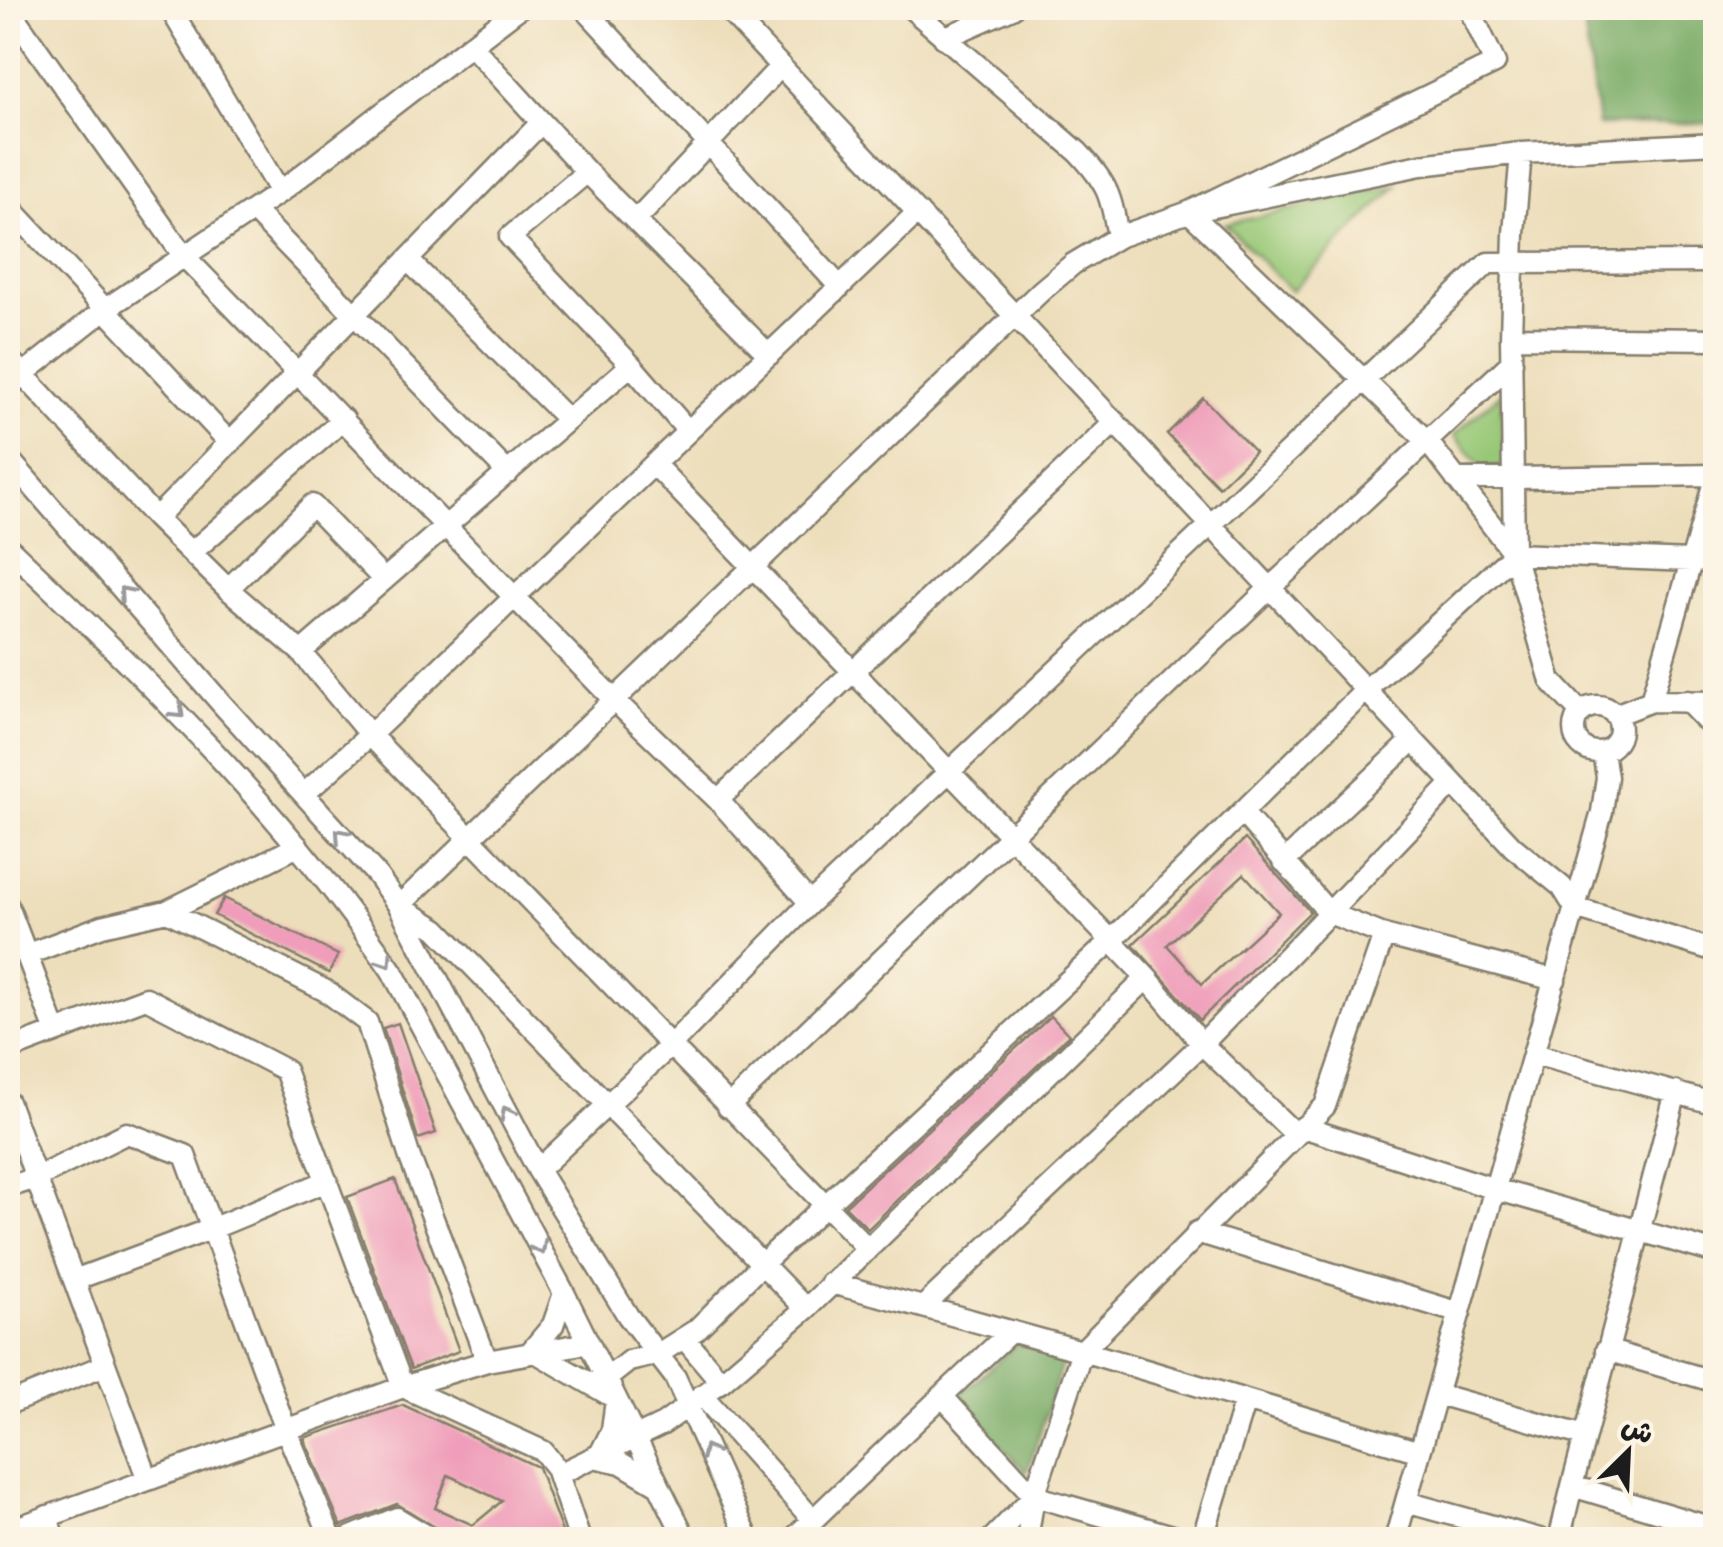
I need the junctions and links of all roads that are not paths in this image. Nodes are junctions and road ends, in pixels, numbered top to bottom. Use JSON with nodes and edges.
{"nodes":[{"id":1,"x":8,"y":8,"type":"edge"},
{"id":2,"x":170,"y":8,"type":"edge"},
{"id":3,"x":519,"y":8,"type":"edge"},
{"id":4,"x":584,"y":8,"type":"edge"},
{"id":5,"x":726,"y":8,"type":"edge"},
{"id":6,"x":911,"y":8,"type":"edge"},
{"id":7,"x":1012,"y":8,"type":"edge"},
{"id":8,"x":1469,"y":8,"type":"edge"},
{"id":9,"x":944,"y":38,"type":"junction"},
{"id":10,"x":472,"y":46,"type":"junction"},
{"id":11,"x":781,"y":66,"type":"junction"},
{"id":12,"x":540,"y":124,"type":"junction"},
{"id":13,"x":709,"y":143,"type":"junction"},
{"id":14,"x":1716,"y":143,"type":"edge"},
{"id":15,"x":1521,"y":152,"type":"junction"},
{"id":16,"x":586,"y":172,"type":"junction"},
{"id":17,"x":280,"y":192,"type":"junction"},
{"id":18,"x":8,"y":205,"type":"edge"},
{"id":19,"x":254,"y":210,"type":"junction"},
{"id":20,"x":918,"y":212,"type":"junction"},
{"id":21,"x":1189,"y":212,"type":"junction"},
{"id":22,"x":637,"y":219,"type":"junction"},
{"id":23,"x":1118,"y":237,"type":"junction"},
{"id":24,"x":184,"y":255,"type":"junction"},
{"id":25,"x":409,"y":260,"type":"junction"},
{"id":26,"x":1514,"y":262,"type":"junction"},
{"id":27,"x":1716,"y":262,"type":"edge"},
{"id":28,"x":840,"y":287,"type":"junction"},
{"id":29,"x":104,"y":310,"type":"junction"},
{"id":30,"x":357,"y":314,"type":"junction"},
{"id":31,"x":1016,"y":317,"type":"junction"},
{"id":32,"x":1512,"y":337,"type":"junction"},
{"id":33,"x":1716,"y":339,"type":"edge"},
{"id":34,"x":769,"y":354,"type":"junction"},
{"id":35,"x":8,"y":358,"type":"edge"},
{"id":36,"x":1512,"y":362,"type":"junction"},
{"id":37,"x":632,"y":365,"type":"junction"},
{"id":38,"x":300,"y":372,"type":"junction"},
{"id":39,"x":1364,"y":379,"type":"junction"},
{"id":40,"x":15,"y":380,"type":"edge"},
{"id":41,"x":344,"y":419,"type":"junction"},
{"id":42,"x":568,"y":420,"type":"junction"},
{"id":43,"x":1114,"y":422,"type":"junction"},
{"id":44,"x":688,"y":432,"type":"junction"},
{"id":45,"x":1428,"y":442,"type":"junction"},
{"id":46,"x":230,"y":443,"type":"junction"},
{"id":47,"x":8,"y":458,"type":"edge"},
{"id":48,"x":654,"y":464,"type":"junction"},
{"id":49,"x":508,"y":473,"type":"junction"},
{"id":50,"x":1716,"y":475,"type":"edge"},
{"id":51,"x":1515,"y":477,"type":"junction"},
{"id":52,"x":1456,"y":478,"type":"junction"},
{"id":53,"x":156,"y":518,"type":"junction"},
{"id":54,"x":1210,"y":524,"type":"junction"},
{"id":55,"x":446,"y":526,"type":"junction"},
{"id":56,"x":8,"y":547,"type":"edge"},
{"id":57,"x":192,"y":552,"type":"junction"},
{"id":58,"x":1514,"y":554,"type":"junction"},
{"id":59,"x":1692,"y":561,"type":"junction"},
{"id":60,"x":1716,"y":562,"type":"edge"},
{"id":61,"x":754,"y":568,"type":"junction"},
{"id":62,"x":384,"y":580,"type":"junction"},
{"id":63,"x":1270,"y":588,"type":"junction"},
{"id":64,"x":228,"y":589,"type":"junction"},
{"id":65,"x":515,"y":597,"type":"junction"},
{"id":66,"x":301,"y":652,"type":"junction"},
{"id":67,"x":852,"y":672,"type":"junction"},
{"id":68,"x":1366,"y":690,"type":"junction"},
{"id":69,"x":615,"y":700,"type":"junction"},
{"id":70,"x":1688,"y":701,"type":"junction"},
{"id":71,"x":1651,"y":702,"type":"junction"},
{"id":72,"x":1716,"y":702,"type":"edge"},
{"id":73,"x":1580,"y":712,"type":"junction"},
{"id":74,"x":1615,"y":715,"type":"junction"},
{"id":75,"x":1716,"y":731,"type":"edge"},
{"id":76,"x":370,"y":735,"type":"junction"},
{"id":77,"x":1413,"y":740,"type":"junction"},
{"id":78,"x":1603,"y":752,"type":"junction"},
{"id":79,"x":948,"y":772,"type":"junction"},
{"id":80,"x":1453,"y":783,"type":"junction"},
{"id":81,"x":304,"y":794,"type":"junction"},
{"id":82,"x":718,"y":800,"type":"junction"},
{"id":83,"x":1242,"y":812,"type":"junction"},
{"id":84,"x":1010,"y":837,"type":"junction"},
{"id":85,"x":471,"y":839,"type":"junction"},
{"id":86,"x":298,"y":846,"type":"junction"},
{"id":87,"x":1284,"y":862,"type":"junction"},
{"id":88,"x":810,"y":903,"type":"junction"},
{"id":89,"x":8,"y":906,"type":"edge"},
{"id":90,"x":400,"y":906,"type":"junction"},
{"id":91,"x":1575,"y":908,"type":"junction"},
{"id":92,"x":167,"y":910,"type":"junction"},
{"id":93,"x":1329,"y":914,"type":"junction"},
{"id":94,"x":1384,"y":935,"type":"junction"},
{"id":95,"x":1110,"y":942,"type":"junction"},
{"id":96,"x":1716,"y":951,"type":"edge"},
{"id":97,"x":26,"y":955,"type":"junction"},
{"id":98,"x":1147,"y":978,"type":"junction"},
{"id":99,"x":1555,"y":980,"type":"junction"},
{"id":100,"x":56,"y":1032,"type":"junction"},
{"id":101,"x":1202,"y":1044,"type":"junction"},
{"id":102,"x":671,"y":1046,"type":"junction"},
{"id":103,"x":8,"y":1050,"type":"edge"},
{"id":104,"x":1534,"y":1054,"type":"junction"},
{"id":105,"x":1676,"y":1092,"type":"junction"},
{"id":106,"x":8,"y":1102,"type":"edge"},
{"id":107,"x":608,"y":1102,"type":"junction"},
{"id":108,"x":1716,"y":1104,"type":"edge"},
{"id":109,"x":728,"y":1107,"type":"junction"},
{"id":110,"x":1300,"y":1131,"type":"junction"},
{"id":111,"x":538,"y":1170,"type":"junction"},
{"id":112,"x":36,"y":1178,"type":"junction"},
{"id":113,"x":327,"y":1181,"type":"junction"},
{"id":114,"x":8,"y":1187,"type":"edge"},
{"id":115,"x":1495,"y":1188,"type":"junction"},
{"id":116,"x":825,"y":1206,"type":"junction"},
{"id":117,"x":211,"y":1229,"type":"junction"},
{"id":118,"x":1638,"y":1231,"type":"junction"},
{"id":119,"x":1197,"y":1232,"type":"junction"},
{"id":120,"x":866,"y":1248,"type":"junction"},
{"id":121,"x":1716,"y":1253,"type":"edge"},
{"id":122,"x":764,"y":1262,"type":"junction"},
{"id":123,"x":74,"y":1280,"type":"junction"},
{"id":124,"x":831,"y":1283,"type":"junction"},
{"id":125,"x":564,"y":1293,"type":"junction"},
{"id":126,"x":923,"y":1307,"type":"junction"},
{"id":127,"x":806,"y":1309,"type":"junction"},
{"id":128,"x":1460,"y":1312,"type":"junction"},
{"id":129,"x":1011,"y":1331,"type":"junction"},
{"id":130,"x":685,"y":1339,"type":"junction"},
{"id":131,"x":588,"y":1343,"type":"junction"},
{"id":132,"x":532,"y":1350,"type":"junction"},
{"id":133,"x":1082,"y":1350,"type":"junction"},
{"id":134,"x":1606,"y":1350,"type":"junction"},
{"id":135,"x":658,"y":1354,"type":"junction"},
{"id":136,"x":487,"y":1361,"type":"junction"},
{"id":137,"x":105,"y":1364,"type":"junction"},
{"id":138,"x":720,"y":1382,"type":"junction"},
{"id":139,"x":1716,"y":1382,"type":"edge"},
{"id":140,"x":403,"y":1388,"type":"junction"},
{"id":141,"x":612,"y":1393,"type":"junction"},
{"id":142,"x":1437,"y":1394,"type":"junction"},
{"id":143,"x":942,"y":1396,"type":"junction"},
{"id":144,"x":1246,"y":1400,"type":"junction"},
{"id":145,"x":694,"y":1401,"type":"junction"},
{"id":146,"x":8,"y":1404,"type":"edge"},
{"id":147,"x":286,"y":1430,"type":"junction"},
{"id":148,"x":1585,"y":1436,"type":"junction"},
{"id":149,"x":637,"y":1437,"type":"junction"},
{"id":150,"x":1420,"y":1452,"type":"junction"},
{"id":151,"x":598,"y":1458,"type":"junction"},
{"id":152,"x":559,"y":1474,"type":"junction"},
{"id":153,"x":148,"y":1480,"type":"junction"},
{"id":154,"x":1572,"y":1486,"type":"junction"},
{"id":155,"x":661,"y":1487,"type":"junction"},
{"id":156,"x":1034,"y":1496,"type":"junction"},
{"id":157,"x":1406,"y":1502,"type":"junction"},
{"id":158,"x":1566,"y":1510,"type":"junction"},
{"id":159,"x":47,"y":1516,"type":"junction"},
{"id":160,"x":813,"y":1520,"type":"junction"},
{"id":161,"x":1716,"y":1529,"type":"edge"},
{"id":162,"x":8,"y":1531,"type":"edge"},
{"id":163,"x":54,"y":1540,"type":"edge"},
{"id":164,"x":332,"y":1540,"type":"edge"},
{"id":165,"x":344,"y":1540,"type":"edge"},
{"id":166,"x":434,"y":1540,"type":"edge"},
{"id":167,"x":580,"y":1540,"type":"edge"},
{"id":168,"x":686,"y":1540,"type":"edge"},
{"id":169,"x":750,"y":1540,"type":"edge"},
{"id":170,"x":792,"y":1540,"type":"edge"},
{"id":171,"x":992,"y":1540,"type":"edge"},
{"id":172,"x":1027,"y":1540,"type":"edge"},
{"id":173,"x":1188,"y":1540,"type":"edge"},
{"id":174,"x":1202,"y":1540,"type":"edge"},
{"id":175,"x":1395,"y":1540,"type":"edge"},
{"id":176,"x":1543,"y":1540,"type":"edge"},
{"id":177,"x":1560,"y":1540,"type":"edge"},
{"id":178,"x":1578,"y":1540,"type":"edge"}],
"edges":[{"from":1,"to":24,"type":"street"},
{"from":2,"to":17,"type":"street"},
{"from":3,"to":10,"type":"street"},
{"from":4,"to":13,"type":"street"},
{"from":5,"to":11,"type":"street"},
{"from":6,"to":9,"type":"street"},
{"from":7,"to":9,"type":"street"},
{"from":8,"to":21,"type":"street"},
{"from":9,"to":23,"type":"street"},
{"from":10,"to":12,"type":"street"},
{"from":10,"to":17,"type":"street"},
{"from":11,"to":13,"type":"street"},
{"from":11,"to":20,"type":"street"},
{"from":12,"to":16,"type":"street"},
{"from":12,"to":25,"type":"street"},
{"from":13,"to":22,"type":"street"},
{"from":13,"to":28,"type":"street"},
{"from":14,"to":15,"type":"street"},
{"from":15,"to":21,"type":"street"},
{"from":15,"to":26,"type":"street"},
{"from":16,"to":22,"type":"street"},
{"from":16,"to":37,"type":"street"},
{"from":17,"to":19,"type":"street"},
{"from":18,"to":29,"type":"street"},
{"from":19,"to":24,"type":"street"},
{"from":19,"to":30,"type":"street"},
{"from":20,"to":28,"type":"street"},
{"from":20,"to":31,"type":"street"},
{"from":21,"to":23,"type":"street"},
{"from":21,"to":39,"type":"street"},
{"from":22,"to":34,"type":"street"},
{"from":23,"to":31,"type":"street"},
{"from":24,"to":29,"type":"street"},
{"from":24,"to":38,"type":"street"},
{"from":25,"to":30,"type":"street"},
{"from":25,"to":42,"type":"street"},
{"from":26,"to":27,"type":"street"},
{"from":26,"to":32,"type":"street"},
{"from":26,"to":39,"type":"street"},
{"from":28,"to":34,"type":"street"},
{"from":29,"to":40,"type":"street"},
{"from":29,"to":46,"type":"street"},
{"from":30,"to":38,"type":"street"},
{"from":30,"to":49,"type":"street"},
{"from":31,"to":43,"type":"street"},
{"from":31,"to":61,"type":"street"},
{"from":32,"to":33,"type":"street"},
{"from":32,"to":36,"type":"street"},
{"from":34,"to":44,"type":"street"},
{"from":35,"to":40,"type":"street"},
{"from":36,"to":45,"type":"street"},
{"from":36,"to":51,"type":"street"},
{"from":37,"to":42,"type":"street"},
{"from":37,"to":44,"type":"street"},
{"from":38,"to":41,"type":"street"},
{"from":38,"to":46,"type":"street"},
{"from":39,"to":45,"type":"street"},
{"from":39,"to":54,"type":"street"},
{"from":40,"to":53,"type":"street"},
{"from":41,"to":55,"type":"street"},
{"from":41,"to":57,"type":"street"},
{"from":42,"to":49,"type":"street"},
{"from":43,"to":54,"type":"street"},
{"from":43,"to":67,"type":"street"},
{"from":44,"to":48,"type":"street"},
{"from":45,"to":52,"type":"street"},
{"from":45,"to":63,"type":"street"},
{"from":46,"to":53,"type":"street"},
{"from":81,"to":47,"type":"street","one_way":true},
{"from":48,"to":61,"type":"street"},
{"from":48,"to":65,"type":"street"},
{"from":49,"to":55,"type":"street"},
{"from":50,"to":51,"type":"street"},
{"from":50,"to":59,"type":"street"},
{"from":51,"to":52,"type":"street"},
{"from":51,"to":58,"type":"street"},
{"from":52,"to":58,"type":"street"},
{"from":53,"to":57,"type":"street"},
{"from":54,"to":63,"type":"street"},
{"from":54,"to":79,"type":"street"},
{"from":55,"to":62,"type":"street"},
{"from":55,"to":65,"type":"street"},
{"from":56,"to":86,"type":"street","one_way":true},
{"from":57,"to":64,"type":"street"},
{"from":58,"to":59,"type":"street"},
{"from":58,"to":68,"type":"street"},
{"from":58,"to":73,"type":"street"},
{"from":59,"to":60,"type":"street"},
{"from":59,"to":71,"type":"street"},
{"from":61,"to":67,"type":"street"},
{"from":61,"to":69,"type":"street"},
{"from":62,"to":64,"type":"street"},
{"from":62,"to":66,"type":"street"},
{"from":63,"to":68,"type":"street"},
{"from":63,"to":84,"type":"street"},
{"from":64,"to":66,"type":"street"},
{"from":65,"to":69,"type":"street"},
{"from":65,"to":76,"type":"street"},
{"from":66,"to":76,"type":"street"},
{"from":67,"to":79,"type":"street"},
{"from":67,"to":82,"type":"street"},
{"from":68,"to":77,"type":"street"},
{"from":68,"to":83,"type":"street"},
{"from":69,"to":82,"type":"street"},
{"from":69,"to":85,"type":"street"},
{"from":70,"to":71,"type":"street"},
{"from":70,"to":72,"type":"street"},
{"from":70,"to":75,"type":"street"},
{"from":71,"to":74,"type":"street"},
{"from":73,"to":74,"type":"street"},
{"from":73,"to":78,"type":"street"},
{"from":74,"to":78,"type":"street"},
{"from":76,"to":81,"type":"street"},
{"from":76,"to":85,"type":"street"},
{"from":77,"to":80,"type":"street"},
{"from":77,"to":87,"type":"street"},
{"from":78,"to":91,"type":"street"},
{"from":79,"to":84,"type":"street"},
{"from":79,"to":88,"type":"street"},
{"from":80,"to":91,"type":"street"},
{"from":80,"to":93,"type":"street"},
{"from":90,"to":81,"type":"street","one_way":true},
{"from":82,"to":88,"type":"street"},
{"from":83,"to":87,"type":"street"},
{"from":83,"to":95,"type":"street"},
{"from":84,"to":95,"type":"street"},
{"from":84,"to":109,"type":"street"},
{"from":85,"to":90,"type":"street"},
{"from":85,"to":102,"type":"street"},
{"from":86,"to":92,"type":"street"},
{"from":86,"to":125,"type":"street","one_way":true},
{"from":87,"to":93,"type":"street"},
{"from":88,"to":102,"type":"street"},
{"from":89,"to":97,"type":"street"},
{"from":90,"to":107,"type":"street"},
{"from":111,"to":90,"type":"street","one_way":true},
{"from":91,"to":96,"type":"street"},
{"from":91,"to":99,"type":"street"},
{"from":92,"to":97,"type":"street"},
{"from":92,"to":136,"type":"street"},
{"from":93,"to":94,"type":"street"},
{"from":93,"to":101,"type":"street"},
{"from":94,"to":99,"type":"street"},
{"from":94,"to":110,"type":"street"},
{"from":95,"to":98,"type":"street"},
{"from":95,"to":116,"type":"street"},
{"from":97,"to":100,"type":"street"},
{"from":98,"to":101,"type":"street"},
{"from":98,"to":120,"type":"street"},
{"from":99,"to":104,"type":"street"},
{"from":100,"to":103,"type":"street"},
{"from":100,"to":113,"type":"street"},
{"from":101,"to":110,"type":"street"},
{"from":101,"to":126,"type":"street"},
{"from":102,"to":107,"type":"street"},
{"from":102,"to":109,"type":"street"},
{"from":104,"to":105,"type":"street"},
{"from":104,"to":115,"type":"street"},
{"from":105,"to":108,"type":"street"},
{"from":105,"to":118,"type":"street"},
{"from":106,"to":112,"type":"street"},
{"from":107,"to":111,"type":"street"},
{"from":107,"to":122,"type":"street"},
{"from":109,"to":116,"type":"street"},
{"from":110,"to":115,"type":"street"},
{"from":110,"to":119,"type":"street"},
{"from":111,"to":135,"type":"street"},
{"from":112,"to":114,"type":"street"},
{"from":112,"to":117,"type":"street"},
{"from":112,"to":123,"type":"street"},
{"from":113,"to":117,"type":"street"},
{"from":113,"to":140,"type":"street"},
{"from":115,"to":118,"type":"street"},
{"from":115,"to":128,"type":"street"},
{"from":116,"to":120,"type":"street"},
{"from":116,"to":122,"type":"street"},
{"from":117,"to":123,"type":"street"},
{"from":117,"to":147,"type":"street"},
{"from":118,"to":121,"type":"street"},
{"from":118,"to":134,"type":"street"},
{"from":119,"to":128,"type":"street"},
{"from":119,"to":133,"type":"street"},
{"from":120,"to":124,"type":"street"},
{"from":122,"to":127,"type":"street"},
{"from":122,"to":130,"type":"street"},
{"from":123,"to":137,"type":"street"},
{"from":124,"to":126,"type":"street"},
{"from":124,"to":127,"type":"street"},
{"from":125,"to":131,"type":"street"},
{"from":125,"to":132,"type":"street"},
{"from":126,"to":129,"type":"street"},
{"from":127,"to":138,"type":"street"},
{"from":128,"to":142,"type":"street"},
{"from":129,"to":133,"type":"street"},
{"from":129,"to":143,"type":"street"},
{"from":130,"to":135,"type":"street"},
{"from":130,"to":138,"type":"street"},
{"from":131,"to":132,"type":"street"},
{"from":131,"to":141,"type":"street"},
{"from":132,"to":136,"type":"street"},
{"from":132,"to":141,"type":"street"},
{"from":133,"to":144,"type":"street"},
{"from":133,"to":156,"type":"street"},
{"from":134,"to":139,"type":"street"},
{"from":134,"to":148,"type":"street"},
{"from":135,"to":141,"type":"street"},
{"from":135,"to":145,"type":"street"},
{"from":136,"to":140,"type":"street"},
{"from":137,"to":146,"type":"street"},
{"from":137,"to":153,"type":"street"},
{"from":138,"to":145,"type":"street"},
{"from":140,"to":147,"type":"street"},
{"from":140,"to":152,"type":"street"},
{"from":141,"to":149,"type":"street"},
{"from":141,"to":151,"type":"street"},
{"from":142,"to":148,"type":"street"},
{"from":142,"to":150,"type":"street"},
{"from":143,"to":156,"type":"street"},
{"from":143,"to":160,"type":"street"},
{"from":144,"to":150,"type":"street"},
{"from":144,"to":174,"type":"street"},
{"from":145,"to":149,"type":"street"},
{"from":145,"to":160,"type":"street"},
{"from":169,"to":145,"type":"street","one_way":true},
{"from":147,"to":153,"type":"street"},
{"from":147,"to":164,"type":"street"},
{"from":148,"to":154,"type":"street"},
{"from":149,"to":151,"type":"street"},
{"from":149,"to":155,"type":"street"},
{"from":150,"to":157,"type":"street"},
{"from":151,"to":152,"type":"street"},
{"from":151,"to":155,"type":"street"},
{"from":152,"to":167,"type":"street"},
{"from":153,"to":159,"type":"street"},
{"from":154,"to":158,"type":"street"},
{"from":154,"to":161,"type":"street"},
{"from":155,"to":168,"type":"street"},
{"from":156,"to":171,"type":"street"},
{"from":156,"to":172,"type":"street"},
{"from":156,"to":173,"type":"street"},
{"from":157,"to":175,"type":"street"},
{"from":157,"to":176,"type":"street"},
{"from":158,"to":177,"type":"street"},
{"from":158,"to":178,"type":"street"},
{"from":159,"to":162,"type":"street"},
{"from":159,"to":163,"type":"street"},
{"from":160,"to":170,"type":"street"},
{"from":165,"to":166,"type":"street"}]}
